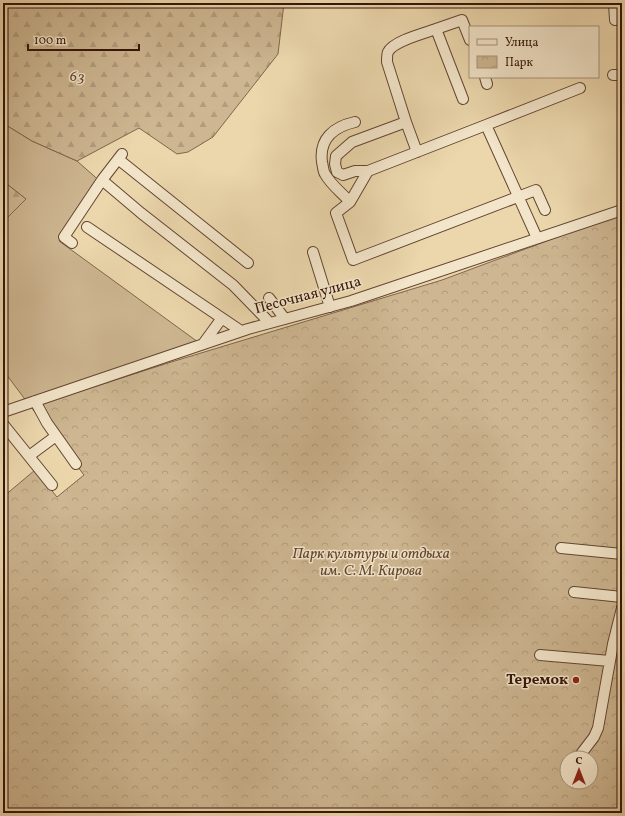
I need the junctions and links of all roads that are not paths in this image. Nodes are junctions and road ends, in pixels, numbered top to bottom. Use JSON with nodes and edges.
{"nodes":[{"id":1,"x":614,"y":3,"type":"edge"},
{"id":2,"x":622,"y":19,"type":"edge"},
{"id":3,"x":436,"y":29,"type":"junction"},
{"id":4,"x":469,"y":38,"type":"edge"},
{"id":5,"x":580,"y":88,"type":"dead end"},
{"id":6,"x":463,"y":99,"type":"dead end"},
{"id":7,"x":355,"y":122,"type":"dead end"},
{"id":8,"x":406,"y":122,"type":"junction"},
{"id":9,"x":486,"y":125,"type":"junction"},
{"id":10,"x":417,"y":152,"type":"junction"},
{"id":11,"x":368,"y":171,"type":"junction"},
{"id":12,"x":343,"y":175,"type":"junction"},
{"id":13,"x":102,"y":180,"type":"junction"},
{"id":14,"x":334,"y":186,"type":"junction"},
{"id":15,"x":518,"y":197,"type":"junction"},
{"id":16,"x":350,"y":202,"type":"junction"},
{"id":17,"x":545,"y":210,"type":"dead end"},
{"id":18,"x":622,"y":210,"type":"edge"},
{"id":19,"x":87,"y":228,"type":"dead end"},
{"id":20,"x":537,"y":238,"type":"junction"},
{"id":21,"x":72,"y":243,"type":"dead end"},
{"id":22,"x":313,"y":252,"type":"dead end"},
{"id":23,"x":248,"y":263,"type":"dead end"},
{"id":24,"x":269,"y":298,"type":"dead end"},
{"id":25,"x":330,"y":307,"type":"junction"},
{"id":26,"x":222,"y":318,"type":"junction"},
{"id":27,"x":285,"y":319,"type":"junction"},
{"id":28,"x":270,"y":323,"type":"junction"},
{"id":29,"x":241,"y":331,"type":"junction"},
{"id":30,"x":203,"y":344,"type":"junction"},
{"id":31,"x":35,"y":401,"type":"junction"},
{"id":32,"x":3,"y":412,"type":"edge"},
{"id":33,"x":3,"y":424,"type":"edge"},
{"id":34,"x":56,"y":436,"type":"junction"},
{"id":35,"x":29,"y":456,"type":"junction"},
{"id":36,"x":76,"y":464,"type":"dead end"},
{"id":37,"x":52,"y":485,"type":"dead end"},
{"id":38,"x":561,"y":548,"type":"dead end"},
{"id":39,"x":622,"y":554,"type":"edge"},
{"id":40,"x":574,"y":592,"type":"dead end"},
{"id":41,"x":622,"y":597,"type":"edge"},
{"id":42,"x":622,"y":608,"type":"edge"},
{"id":43,"x":540,"y":655,"type":"dead end"},
{"id":44,"x":610,"y":661,"type":"junction"},
{"id":45,"x":584,"y":750,"type":"edge"}],
"edges":[{"from":1,"to":2,"type":"street"},
{"from":3,"to":4,"type":"street"},
{"from":3,"to":6,"type":"street"},
{"from":3,"to":8,"type":"street"},
{"from":5,"to":9,"type":"street"},
{"from":7,"to":14,"type":"street"},
{"from":8,"to":10,"type":"street"},
{"from":8,"to":12,"type":"street"},
{"from":9,"to":10,"type":"street"},
{"from":9,"to":15,"type":"street"},
{"from":10,"to":11,"type":"street"},
{"from":11,"to":12,"type":"street"},
{"from":11,"to":16,"type":"street"},
{"from":12,"to":14,"type":"street"},
{"from":13,"to":21,"type":"street"},
{"from":13,"to":23,"type":"street"},
{"from":13,"to":28,"type":"street"},
{"from":14,"to":16,"type":"street"},
{"from":15,"to":16,"type":"street"},
{"from":15,"to":17,"type":"street"},
{"from":15,"to":20,"type":"street"},
{"from":18,"to":20,"type":"street","name":"Песочная улица"},
{"from":19,"to":26,"type":"street"},
{"from":20,"to":25,"type":"street","name":"Песочная улица"},
{"from":22,"to":25,"type":"street"},
{"from":24,"to":27,"type":"street"},
{"from":25,"to":27,"type":"street","name":"Песочная улица"},
{"from":26,"to":29,"type":"street"},
{"from":26,"to":30,"type":"street"},
{"from":27,"to":28,"type":"street","name":"Песочная улица"},
{"from":28,"to":29,"type":"street","name":"Песочная улица"},
{"from":29,"to":30,"type":"street","name":"Песочная улица"},
{"from":30,"to":31,"type":"street","name":"Песочная улица"},
{"from":31,"to":32,"type":"street","name":"Песочная улица"},
{"from":31,"to":34,"type":"street"},
{"from":33,"to":35,"type":"street"},
{"from":34,"to":35,"type":"street"},
{"from":34,"to":36,"type":"street"},
{"from":35,"to":37,"type":"street"},
{"from":38,"to":39,"type":"street"},
{"from":40,"to":41,"type":"street"},
{"from":42,"to":44,"type":"street"},
{"from":43,"to":44,"type":"street"},
{"from":44,"to":45,"type":"street"}]}
